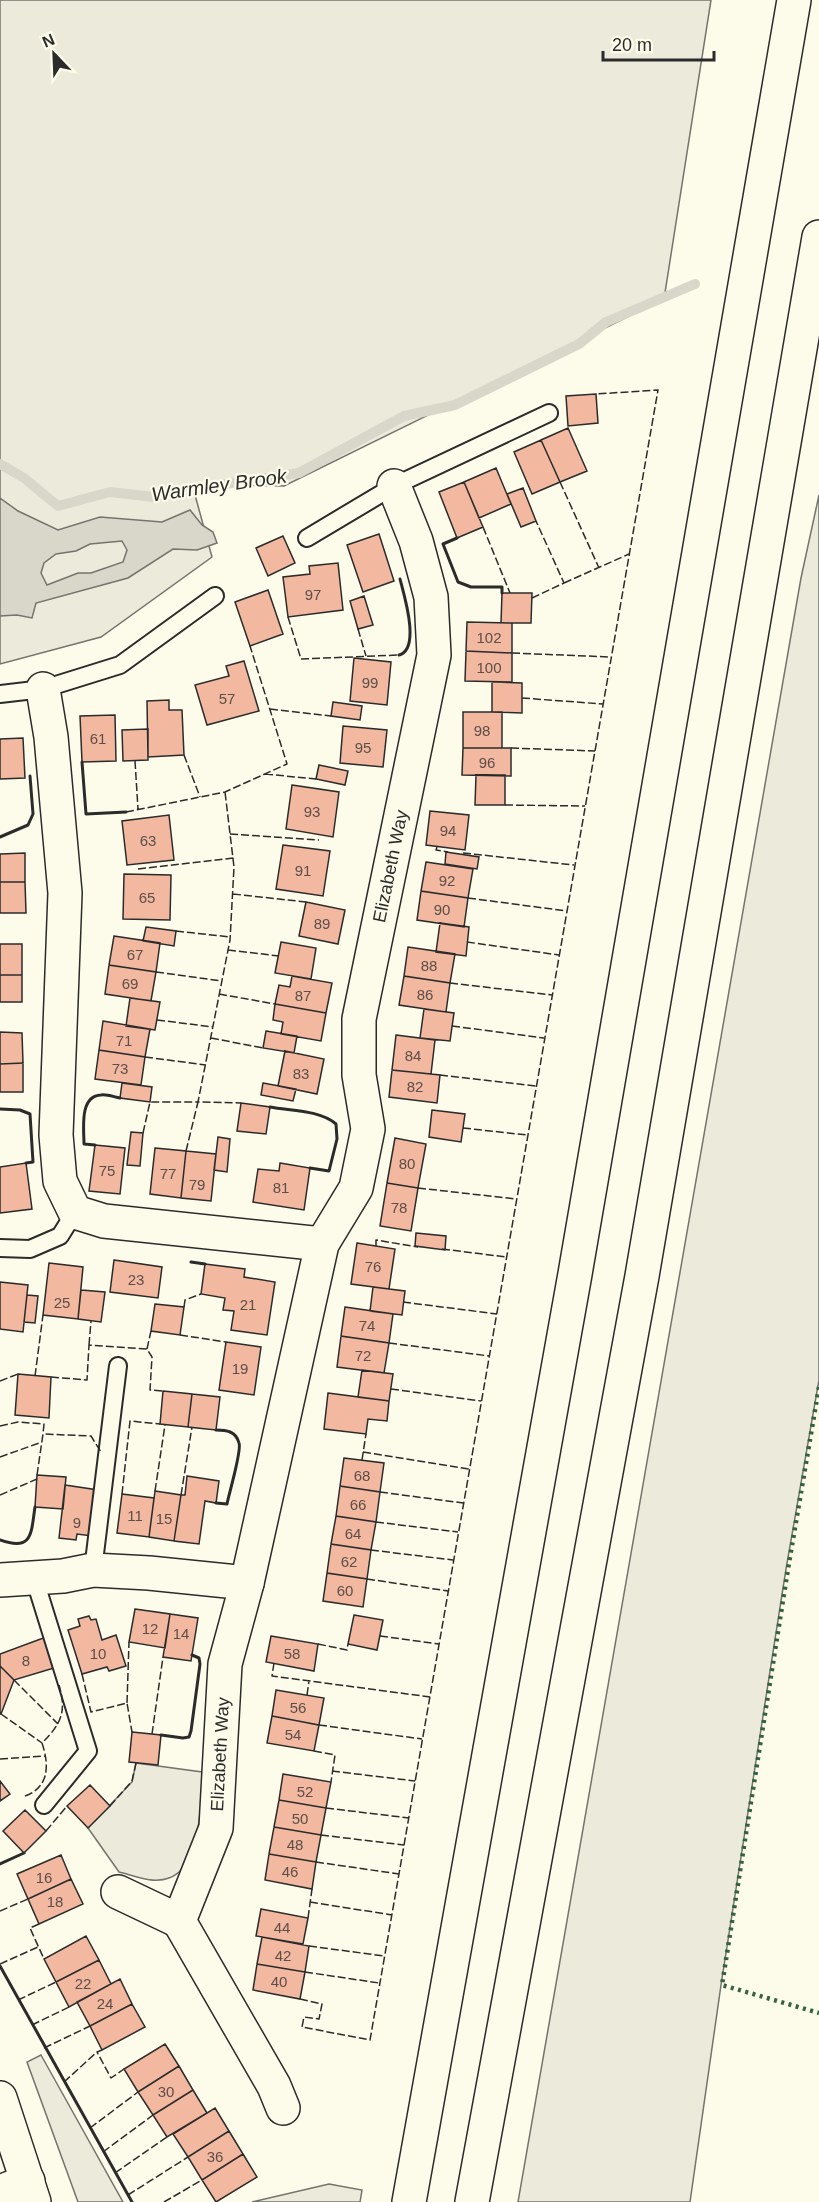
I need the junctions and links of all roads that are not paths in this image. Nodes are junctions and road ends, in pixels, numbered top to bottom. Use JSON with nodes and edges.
{"nodes":[{"id":1,"x":794,"y":0,"type":"edge"},
{"id":2,"x":819,"y":237,"type":"edge"},
{"id":3,"x":549,"y":412,"type":"dead end"},
{"id":4,"x":394,"y":486,"type":"junction"},
{"id":5,"x":307,"y":537,"type":"dead end"},
{"id":6,"x":215,"y":596,"type":"dead end"},
{"id":7,"x":43,"y":689,"type":"junction"},
{"id":8,"x":0,"y":694,"type":"edge"},
{"id":9,"x":75,"y":1212,"type":"junction"},
{"id":10,"x":322,"y":1244,"type":"junction"},
{"id":11,"x":0,"y":1248,"type":"edge"},
{"id":12,"x":118,"y":1366,"type":"dead end"},
{"id":13,"x":64,"y":1578,"type":"junction"},
{"id":14,"x":0,"y":1580,"type":"edge"},
{"id":15,"x":247,"y":1583,"type":"junction"},
{"id":16,"x":0,"y":1604,"type":"edge"},
{"id":17,"x":44,"y":1805,"type":"dead end"},
{"id":18,"x":118,"y":1892,"type":"dead end"},
{"id":19,"x":179,"y":1921,"type":"junction"},
{"id":20,"x":0,"y":2098,"type":"edge"},
{"id":21,"x":284,"y":2108,"type":"dead end"},
{"id":22,"x":21,"y":2192,"type":"edge"},
{"id":23,"x":409,"y":2202,"type":"edge"},
{"id":24,"x":472,"y":2202,"type":"edge"}],
"edges":[{"from":1,"to":23,"type":"main road"},
{"from":2,"to":24,"type":"main road"},
{"from":3,"to":4,"type":"lane"},
{"from":4,"to":5,"type":"lane"},
{"from":4,"to":10,"type":"main road","name":"Elizabeth Way"},
{"from":6,"to":7,"type":"lane"},
{"from":7,"to":8,"type":"lane"},
{"from":7,"to":9,"type":"main road"},
{"from":9,"to":10,"type":"main road"},
{"from":9,"to":11,"type":"lane"},
{"from":10,"to":15,"type":"main road","name":"Elizabeth Way"},
{"from":12,"to":13,"type":"lane"},
{"from":13,"to":14,"type":"main road"},
{"from":13,"to":15,"type":"main road"},
{"from":13,"to":16,"type":"main road"},
{"from":13,"to":17,"type":"lane"},
{"from":15,"to":19,"type":"main road","name":"Elizabeth Way"},
{"from":18,"to":19,"type":"main road"},
{"from":19,"to":21,"type":"main road"},
{"from":20,"to":22,"type":"main road"}]}
